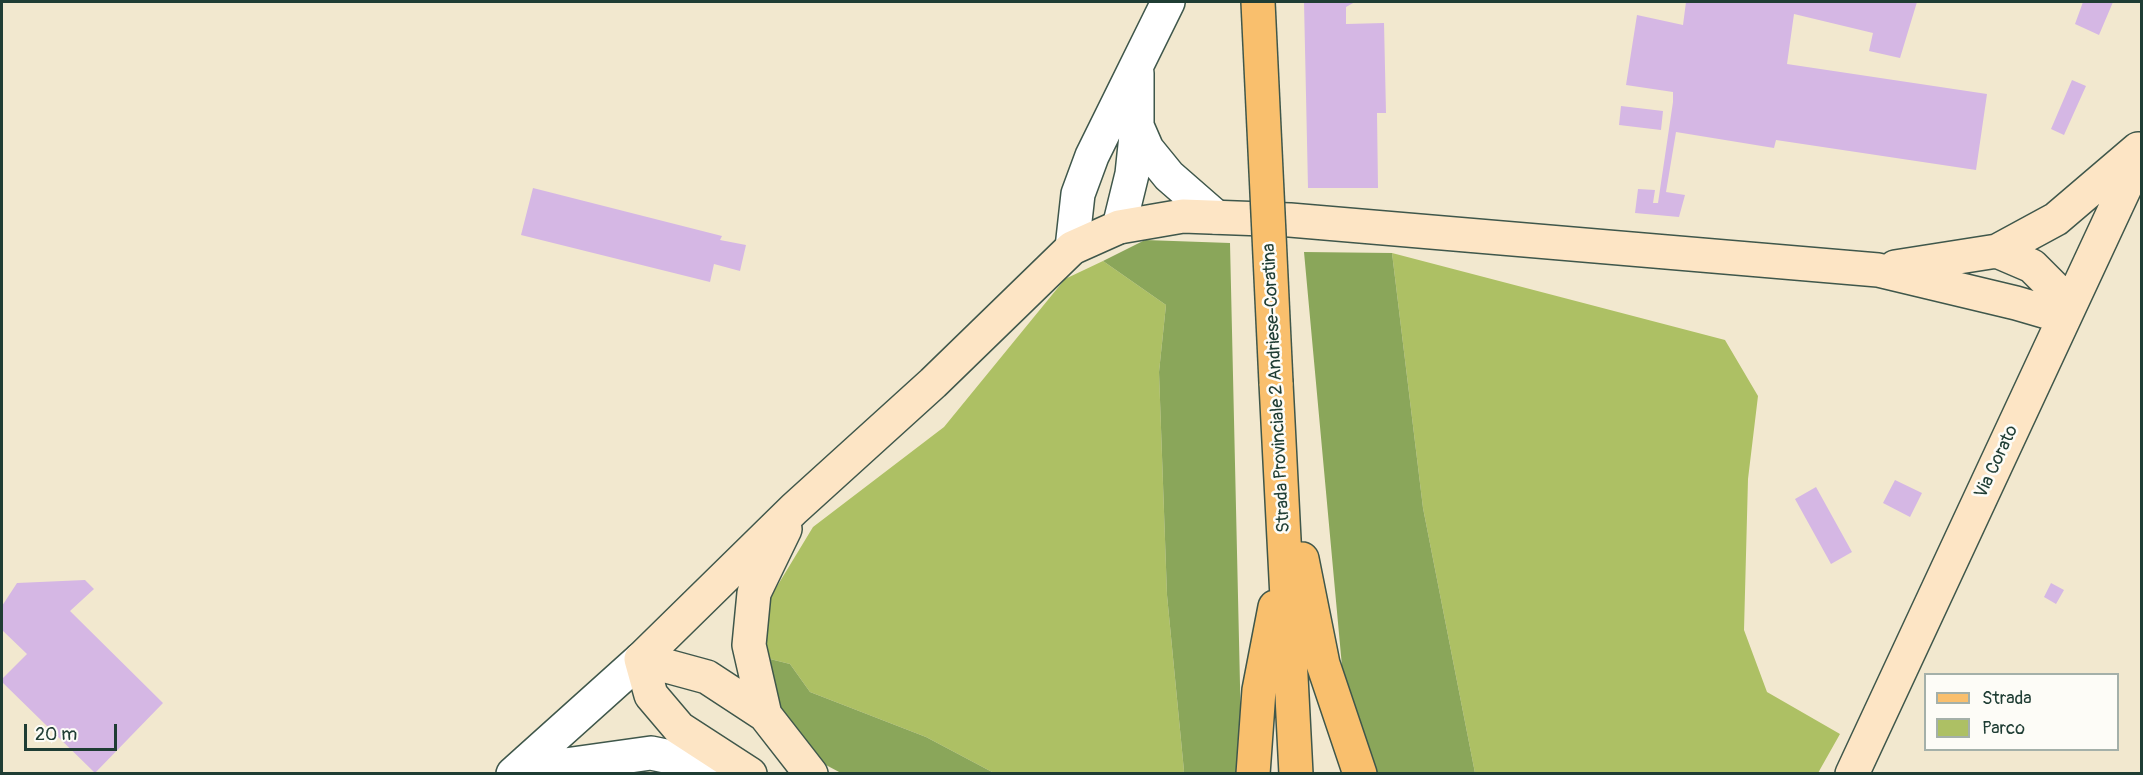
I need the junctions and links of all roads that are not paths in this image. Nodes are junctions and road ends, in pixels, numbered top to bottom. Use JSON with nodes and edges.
{"nodes":[{"id":1,"x":1168,"y":2,"type":"edge"},
{"id":2,"x":1258,"y":2,"type":"edge"},
{"id":3,"x":1137,"y":66,"type":"junction"},
{"id":4,"x":1137,"y":126,"type":"junction"},
{"id":5,"x":2142,"y":146,"type":"edge"},
{"id":6,"x":2142,"y":151,"type":"edge"},
{"id":7,"x":1216,"y":217,"type":"junction"},
{"id":8,"x":1119,"y":227,"type":"junction"},
{"id":9,"x":1072,"y":248,"type":"junction"},
{"id":10,"x":1997,"y":251,"type":"junction"},
{"id":11,"x":1878,"y":270,"type":"junction"},
{"id":12,"x":2064,"y":316,"type":"junction"},
{"id":13,"x":1280,"y":451,"type":"junction"},
{"id":14,"x":794,"y":509,"type":"junction"},
{"id":15,"x":1285,"y":552,"type":"junction"},
{"id":16,"x":641,"y":659,"type":"junction"},
{"id":17,"x":765,"y":715,"type":"junction"},
{"id":18,"x":748,"y":773,"type":"edge"},
{"id":19,"x":513,"y":774,"type":"edge"},
{"id":20,"x":540,"y":774,"type":"edge"},
{"id":21,"x":811,"y":774,"type":"edge"},
{"id":22,"x":1253,"y":774,"type":"edge"},
{"id":23,"x":1296,"y":774,"type":"edge"},
{"id":24,"x":1360,"y":774,"type":"edge"},
{"id":25,"x":1852,"y":774,"type":"edge"}],
"edges":[{"from":1,"to":3,"type":"street"},
{"from":2,"to":13,"type":"main road","name":"Strada Provinciale 2 Andriese-Coratina","bridge":true},
{"from":3,"to":4,"type":"street"},
{"from":3,"to":9,"type":"street"},
{"from":4,"to":7,"type":"street"},
{"from":4,"to":8,"type":"street"},
{"from":5,"to":10,"type":"main road"},
{"from":6,"to":12,"type":"main road","name":"Via Corato"},
{"from":7,"to":8,"type":"main road"},
{"from":7,"to":11,"type":"main road"},
{"from":8,"to":9,"type":"main road"},
{"from":9,"to":14,"type":"main road"},
{"from":10,"to":11,"type":"main road"},
{"from":10,"to":12,"type":"main road"},
{"from":11,"to":12,"type":"main road"},
{"from":12,"to":25,"type":"main road","name":"Via Corato"},
{"from":13,"to":15,"type":"main road","name":"Strada Provinciale 2 Andriese-Coratina"},
{"from":13,"to":24,"type":"main road"},
{"from":14,"to":16,"type":"main road"},
{"from":14,"to":17,"type":"main road"},
{"from":15,"to":22,"type":"main road"},
{"from":15,"to":23,"type":"main road","name":"Strada Provinciale 2 Andriese-Coratina"},
{"from":16,"to":17,"type":"main road"},
{"from":16,"to":18,"type":"main road"},
{"from":16,"to":19,"type":"street"},
{"from":17,"to":21,"type":"main road"},
{"from":18,"to":20,"type":"street"}]}
